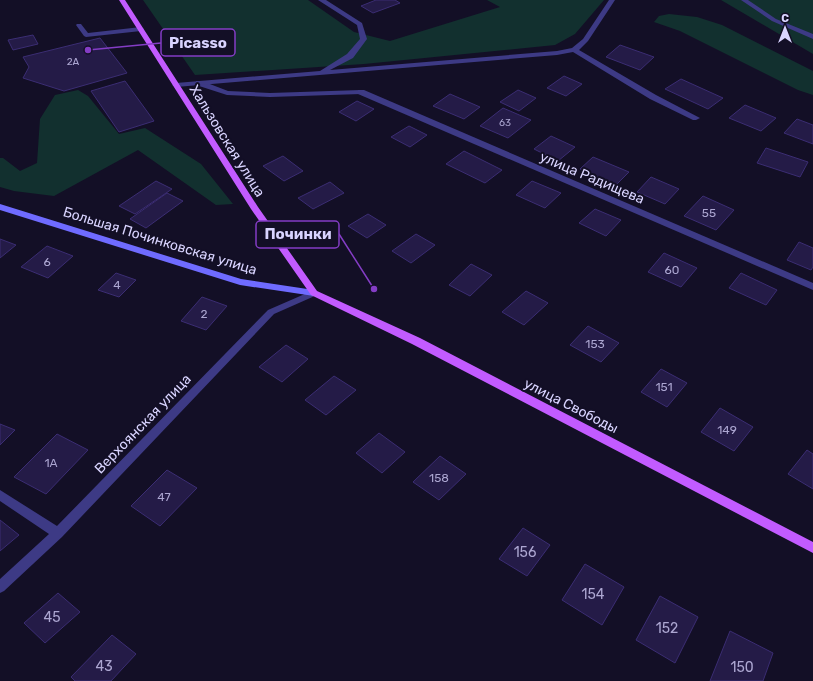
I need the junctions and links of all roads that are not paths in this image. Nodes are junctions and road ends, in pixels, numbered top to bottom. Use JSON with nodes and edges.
{"nodes":[{"id":1,"x":122,"y":0,"type":"edge"},
{"id":2,"x":321,"y":0,"type":"edge"},
{"id":3,"x":612,"y":0,"type":"edge"},
{"id":4,"x":744,"y":0,"type":"edge"},
{"id":5,"x":79,"y":25,"type":"dead end"},
{"id":6,"x":141,"y":29,"type":"junction"},
{"id":7,"x":813,"y":37,"type":"edge"},
{"id":8,"x":574,"y":50,"type":"junction"},
{"id":9,"x":319,"y":73,"type":"junction"},
{"id":10,"x":199,"y":83,"type":"junction"},
{"id":11,"x":176,"y":85,"type":"junction"},
{"id":12,"x":696,"y":118,"type":"dead end"},
{"id":13,"x":0,"y":208,"type":"edge"},
{"id":14,"x":813,"y":287,"type":"edge"},
{"id":15,"x":314,"y":293,"type":"junction"},
{"id":16,"x":0,"y":496,"type":"edge"},
{"id":17,"x":58,"y":533,"type":"junction"},
{"id":18,"x":813,"y":548,"type":"edge"},
{"id":19,"x":0,"y":587,"type":"edge"}],
"edges":[{"from":1,"to":6,"type":"main road","name":"Хальзовская улица"},
{"from":2,"to":9,"type":"street"},
{"from":3,"to":8,"type":"street"},
{"from":4,"to":7,"type":"street"},
{"from":5,"to":6,"type":"street"},
{"from":6,"to":11,"type":"main road","name":"Хальзовская улица"},
{"from":8,"to":9,"type":"street"},
{"from":8,"to":12,"type":"street"},
{"from":9,"to":10,"type":"street"},
{"from":10,"to":11,"type":"street"},
{"from":10,"to":14,"type":"street","name":"улица Радищева"},
{"from":11,"to":15,"type":"main road","name":"Хальзовская улица"},
{"from":13,"to":15,"type":"street","name":"Большая Починковская улица"},
{"from":15,"to":17,"type":"street","name":"Верхоянская улица"},
{"from":15,"to":18,"type":"main road","name":"улица Свободы"},
{"from":16,"to":17,"type":"street"},
{"from":17,"to":19,"type":"street","name":"Верхоянская улица"}]}
